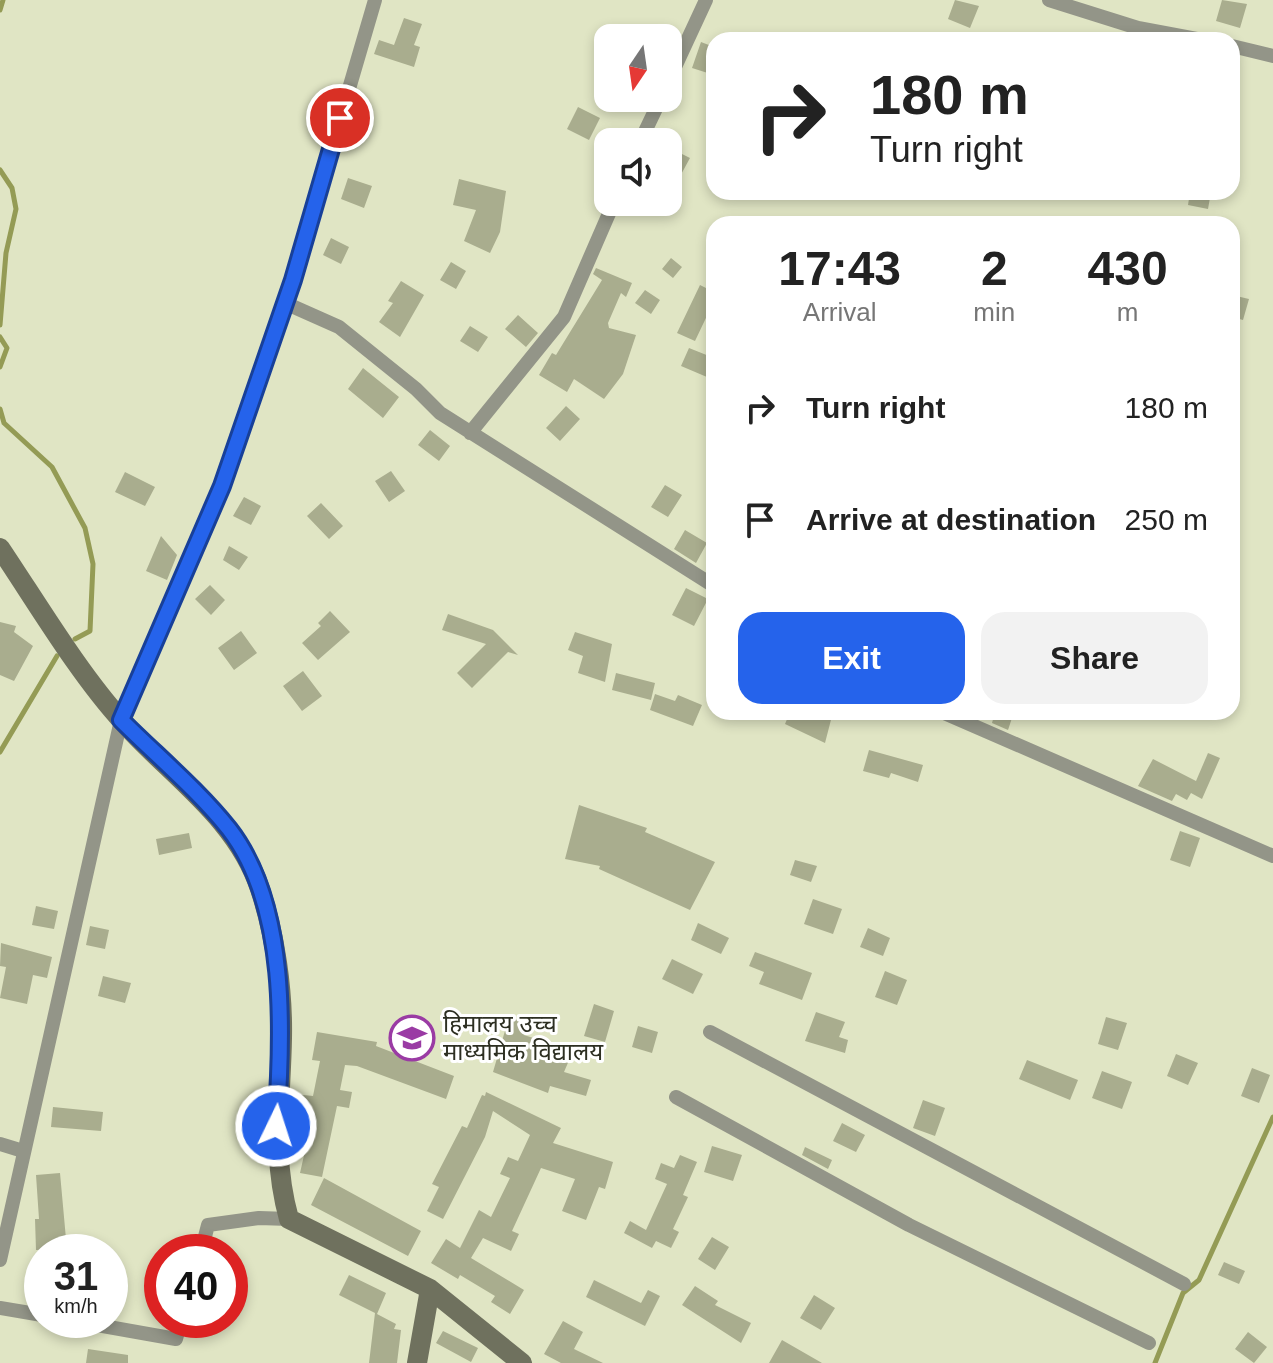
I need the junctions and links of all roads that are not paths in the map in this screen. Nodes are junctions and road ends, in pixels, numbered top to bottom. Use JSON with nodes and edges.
{"nodes":[{"id":1,"x":375,"y":0,"type":"edge"},
{"id":2,"x":706,"y":0,"type":"edge"},
{"id":3,"x":1049,"y":0,"type":"edge"},
{"id":4,"x":1159,"y":32,"type":"edge"},
{"id":5,"x":1240,"y":48,"type":"edge"},
{"id":6,"x":682,"y":52,"type":"edge"},
{"id":7,"x":1273,"y":56,"type":"edge"},
{"id":8,"x":608,"y":216,"type":"edge"},
{"id":9,"x":285,"y":303,"type":"junction"},
{"id":10,"x":470,"y":433,"type":"junction"},
{"id":11,"x":0,"y":548,"type":"edge"},
{"id":12,"x":706,"y":581,"type":"edge"},
{"id":13,"x":121,"y":720,"type":"junction"},
{"id":14,"x":960,"y":720,"type":"edge"},
{"id":15,"x":1273,"y":856,"type":"edge"},
{"id":16,"x":710,"y":1032,"type":"dead end"},
{"id":17,"x":676,"y":1097,"type":"dead end"},
{"id":18,"x":0,"y":1144,"type":"edge"},
{"id":19,"x":23,"y":1151,"type":"junction"},
{"id":20,"x":289,"y":1219,"type":"junction"},
{"id":21,"x":206,"y":1234,"type":"edge"},
{"id":22,"x":0,"y":1260,"type":"edge"},
{"id":23,"x":1184,"y":1284,"type":"dead end"},
{"id":24,"x":430,"y":1289,"type":"junction"},
{"id":25,"x":0,"y":1308,"type":"edge"},
{"id":26,"x":24,"y":1312,"type":"edge"},
{"id":27,"x":1149,"y":1343,"type":"dead end"},
{"id":28,"x":417,"y":1363,"type":"edge"},
{"id":29,"x":522,"y":1363,"type":"edge"}],
"edges":[{"from":1,"to":9,"type":"street"},
{"from":2,"to":6,"type":"street"},
{"from":3,"to":4,"type":"street"},
{"from":5,"to":7,"type":"street"},
{"from":8,"to":10,"type":"street"},
{"from":9,"to":10,"type":"street"},
{"from":9,"to":13,"type":"street"},
{"from":10,"to":12,"type":"street"},
{"from":11,"to":13,"type":"street"},
{"from":13,"to":19,"type":"street"},
{"from":13,"to":20,"type":"street"},
{"from":14,"to":15,"type":"street"},
{"from":16,"to":23,"type":"street"},
{"from":17,"to":27,"type":"street"},
{"from":18,"to":19,"type":"street"},
{"from":19,"to":22,"type":"street"},
{"from":20,"to":21,"type":"street"},
{"from":20,"to":24,"type":"street"},
{"from":24,"to":28,"type":"street"},
{"from":24,"to":29,"type":"street"},
{"from":25,"to":26,"type":"street"}]}
